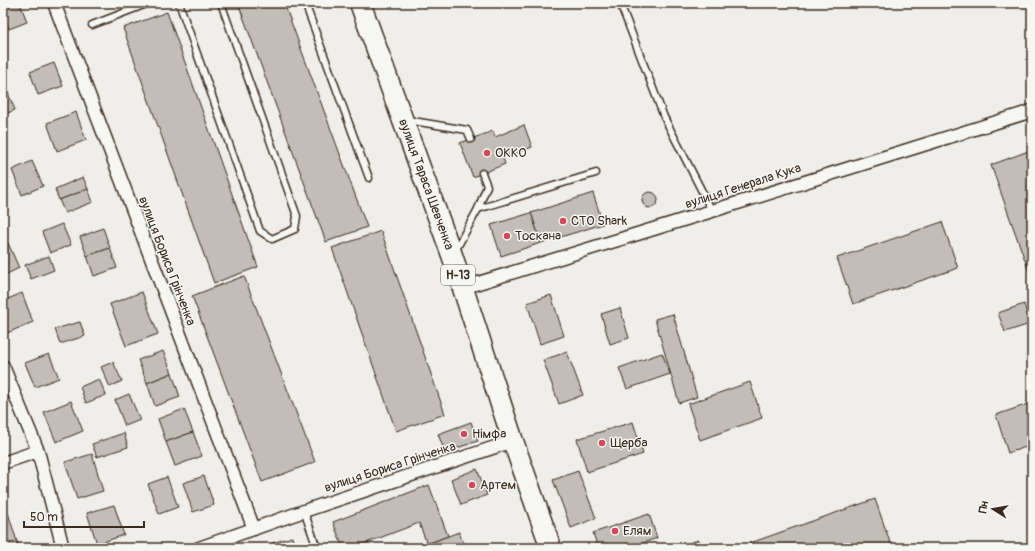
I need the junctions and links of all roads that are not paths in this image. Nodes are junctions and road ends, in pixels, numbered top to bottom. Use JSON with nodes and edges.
{"nodes":[{"id":1,"x":54,"y":3,"type":"edge"},
{"id":2,"x":149,"y":3,"type":"edge"},
{"id":3,"x":179,"y":3,"type":"edge"},
{"id":4,"x":222,"y":3,"type":"edge"},
{"id":5,"x":306,"y":3,"type":"edge"},
{"id":6,"x":360,"y":3,"type":"edge"},
{"id":7,"x":620,"y":3,"type":"edge"},
{"id":8,"x":92,"y":25,"type":"dead end"},
{"id":9,"x":1032,"y":111,"type":"edge"},
{"id":10,"x":402,"y":119,"type":"junction"},
{"id":11,"x":471,"y":139,"type":"dead end"},
{"id":12,"x":482,"y":173,"type":"dead end"},
{"id":13,"x":596,"y":173,"type":"dead end"},
{"id":14,"x":369,"y":178,"type":"dead end"},
{"id":15,"x":478,"y":209,"type":"junction"},
{"id":16,"x":712,"y":211,"type":"junction"},
{"id":17,"x":452,"y":255,"type":"junction"},
{"id":18,"x":462,"y":288,"type":"junction"},
{"id":19,"x":3,"y":366,"type":"edge"},
{"id":20,"x":513,"y":441,"type":"junction"},
{"id":21,"x":38,"y":450,"type":"junction"},
{"id":22,"x":3,"y":464,"type":"edge"},
{"id":23,"x":304,"y":511,"type":"junction"},
{"id":24,"x":254,"y":529,"type":"junction"},
{"id":25,"x":63,"y":548,"type":"edge"},
{"id":26,"x":199,"y":548,"type":"edge"},
{"id":27,"x":316,"y":548,"type":"edge"},
{"id":28,"x":551,"y":548,"type":"edge"}],
"edges":[{"from":1,"to":24,"type":"street","name":"вулиця Бориса Грінченка"},
{"from":2,"to":8,"type":"lane"},
{"from":3,"to":4,"type":"lane"},
{"from":5,"to":14,"type":"lane"},
{"from":6,"to":10,"type":"main road","name":"вулиця Тараса Шевченка","number":"Н-13"},
{"from":7,"to":16,"type":"lane"},
{"from":9,"to":16,"type":"street","name":"вулиця Генерала Кука"},
{"from":10,"to":11,"type":"lane"},
{"from":10,"to":17,"type":"main road","name":"вулиця Тараса Шевченка","number":"Н-13"},
{"from":12,"to":15,"type":"lane"},
{"from":13,"to":15,"type":"lane"},
{"from":15,"to":17,"type":"lane"},
{"from":16,"to":18,"type":"street","name":"вулиця Генерала Кука"},
{"from":17,"to":18,"type":"main road","name":"вулиця Тараса Шевченка","number":"Н-13"},
{"from":18,"to":20,"type":"main road","name":"вулиця Тараса Шевченка","number":"Н-13"},
{"from":19,"to":21,"type":"street"},
{"from":20,"to":23,"type":"street","name":"вулиця Бориса Грінченка"},
{"from":20,"to":28,"type":"main road","name":"вулиця Тараса Шевченка","number":"Н-13"},
{"from":21,"to":22,"type":"street"},
{"from":21,"to":25,"type":"street"},
{"from":23,"to":24,"type":"street","name":"вулиця Бориса Грінченка"},
{"from":23,"to":27,"type":"lane"},
{"from":24,"to":26,"type":"street","name":"вулиця Бориса Грінченка"}]}
